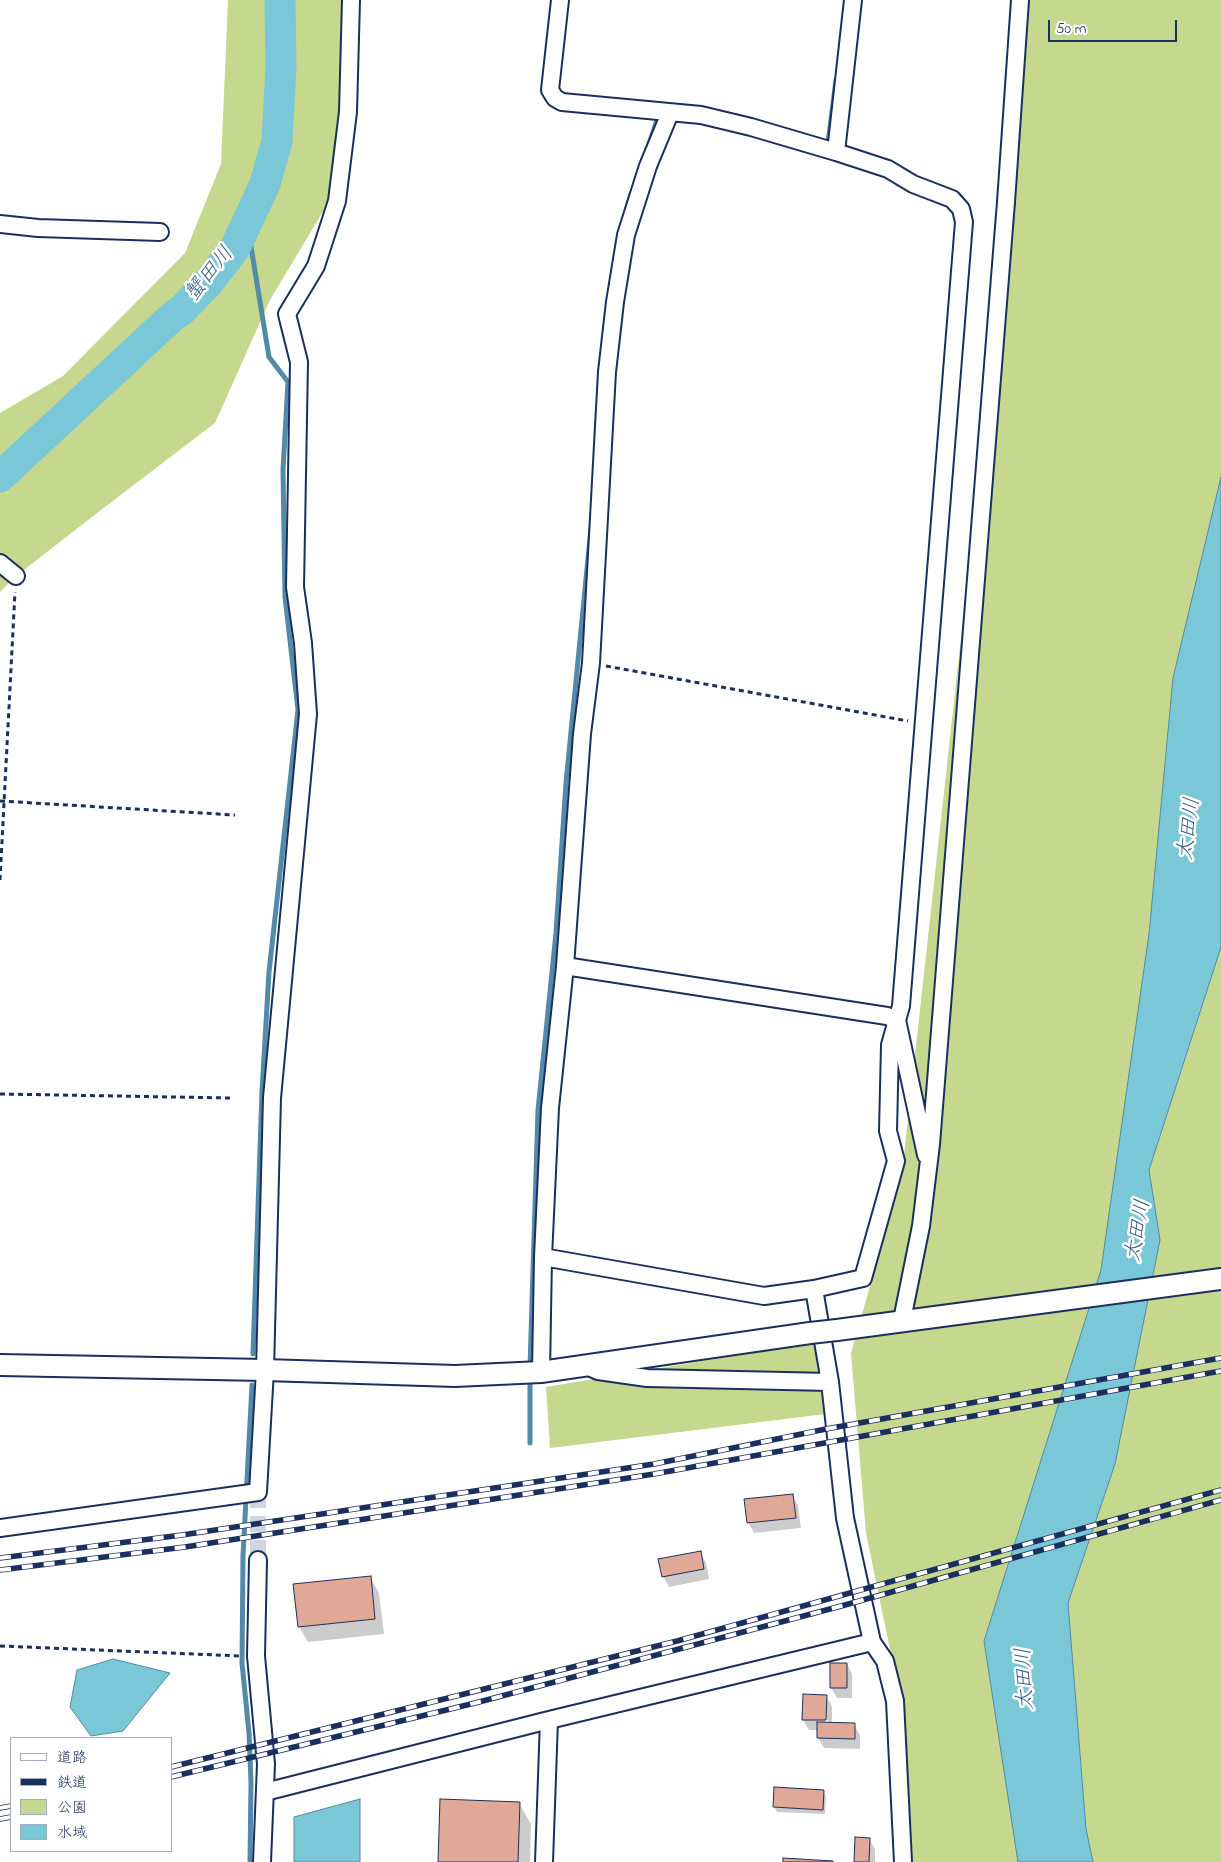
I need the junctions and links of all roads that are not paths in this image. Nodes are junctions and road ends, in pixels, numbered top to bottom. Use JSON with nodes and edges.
{"nodes":[{"id":1,"x":351,"y":0,"type":"edge"},
{"id":2,"x":560,"y":0,"type":"edge"},
{"id":3,"x":853,"y":0,"type":"edge"},
{"id":4,"x":1020,"y":0,"type":"edge"},
{"id":5,"x":670,"y":113,"type":"junction"},
{"id":6,"x":836,"y":152,"type":"junction"},
{"id":7,"x":0,"y":224,"type":"edge"},
{"id":8,"x":160,"y":232,"type":"dead end"},
{"id":9,"x":0,"y":563,"type":"edge"},
{"id":10,"x":16,"y":576,"type":"road end"},
{"id":11,"x":565,"y":966,"type":"junction"},
{"id":12,"x":897,"y":1020,"type":"junction"},
{"id":13,"x":928,"y":1164,"type":"junction"},
{"id":14,"x":543,"y":1257,"type":"junction"},
{"id":15,"x":1221,"y":1280,"type":"edge"},
{"id":16,"x":814,"y":1289,"type":"junction"},
{"id":17,"x":906,"y":1320,"type":"junction"},
{"id":18,"x":0,"y":1365,"type":"edge"},
{"id":19,"x":585,"y":1365,"type":"junction"},
{"id":20,"x":265,"y":1370,"type":"junction"},
{"id":21,"x":540,"y":1372,"type":"junction"},
{"id":22,"x":830,"y":1382,"type":"junction"},
{"id":23,"x":0,"y":1528,"type":"edge"},
{"id":24,"x":258,"y":1560,"type":"tunnel mouth"},
{"id":25,"x":872,"y":1642,"type":"junction"},
{"id":26,"x":549,"y":1720,"type":"junction"},
{"id":27,"x":265,"y":1792,"type":"junction"},
{"id":28,"x":262,"y":1862,"type":"edge"},
{"id":29,"x":544,"y":1862,"type":"edge"},
{"id":30,"x":903,"y":1862,"type":"edge"}],
"edges":[{"from":1,"to":20,"type":"street"},
{"from":2,"to":5,"type":"street"},
{"from":3,"to":6,"type":"street"},
{"from":4,"to":13,"type":"street"},
{"from":5,"to":6,"type":"street"},
{"from":5,"to":11,"type":"street"},
{"from":6,"to":12,"type":"street"},
{"from":7,"to":8,"type":"street"},
{"from":9,"to":10,"type":"street"},
{"from":11,"to":12,"type":"street"},
{"from":11,"to":14,"type":"street"},
{"from":12,"to":13,"type":"street"},
{"from":12,"to":16,"type":"street"},
{"from":13,"to":17,"type":"street"},
{"from":14,"to":16,"type":"street"},
{"from":14,"to":21,"type":"street"},
{"from":15,"to":17,"type":"street"},
{"from":16,"to":22,"type":"street"},
{"from":17,"to":19,"type":"street","bridge":true},
{"from":18,"to":20,"type":"street"},
{"from":19,"to":21,"type":"street"},
{"from":19,"to":22,"type":"street"},
{"from":20,"to":21,"type":"street"},
{"from":20,"to":23,"type":"street"},
{"from":22,"to":25,"type":"street"},
{"from":24,"to":27,"type":"street"},
{"from":25,"to":26,"type":"street"},
{"from":25,"to":30,"type":"street"},
{"from":26,"to":27,"type":"street"},
{"from":26,"to":29,"type":"street"},
{"from":27,"to":28,"type":"street"}]}
